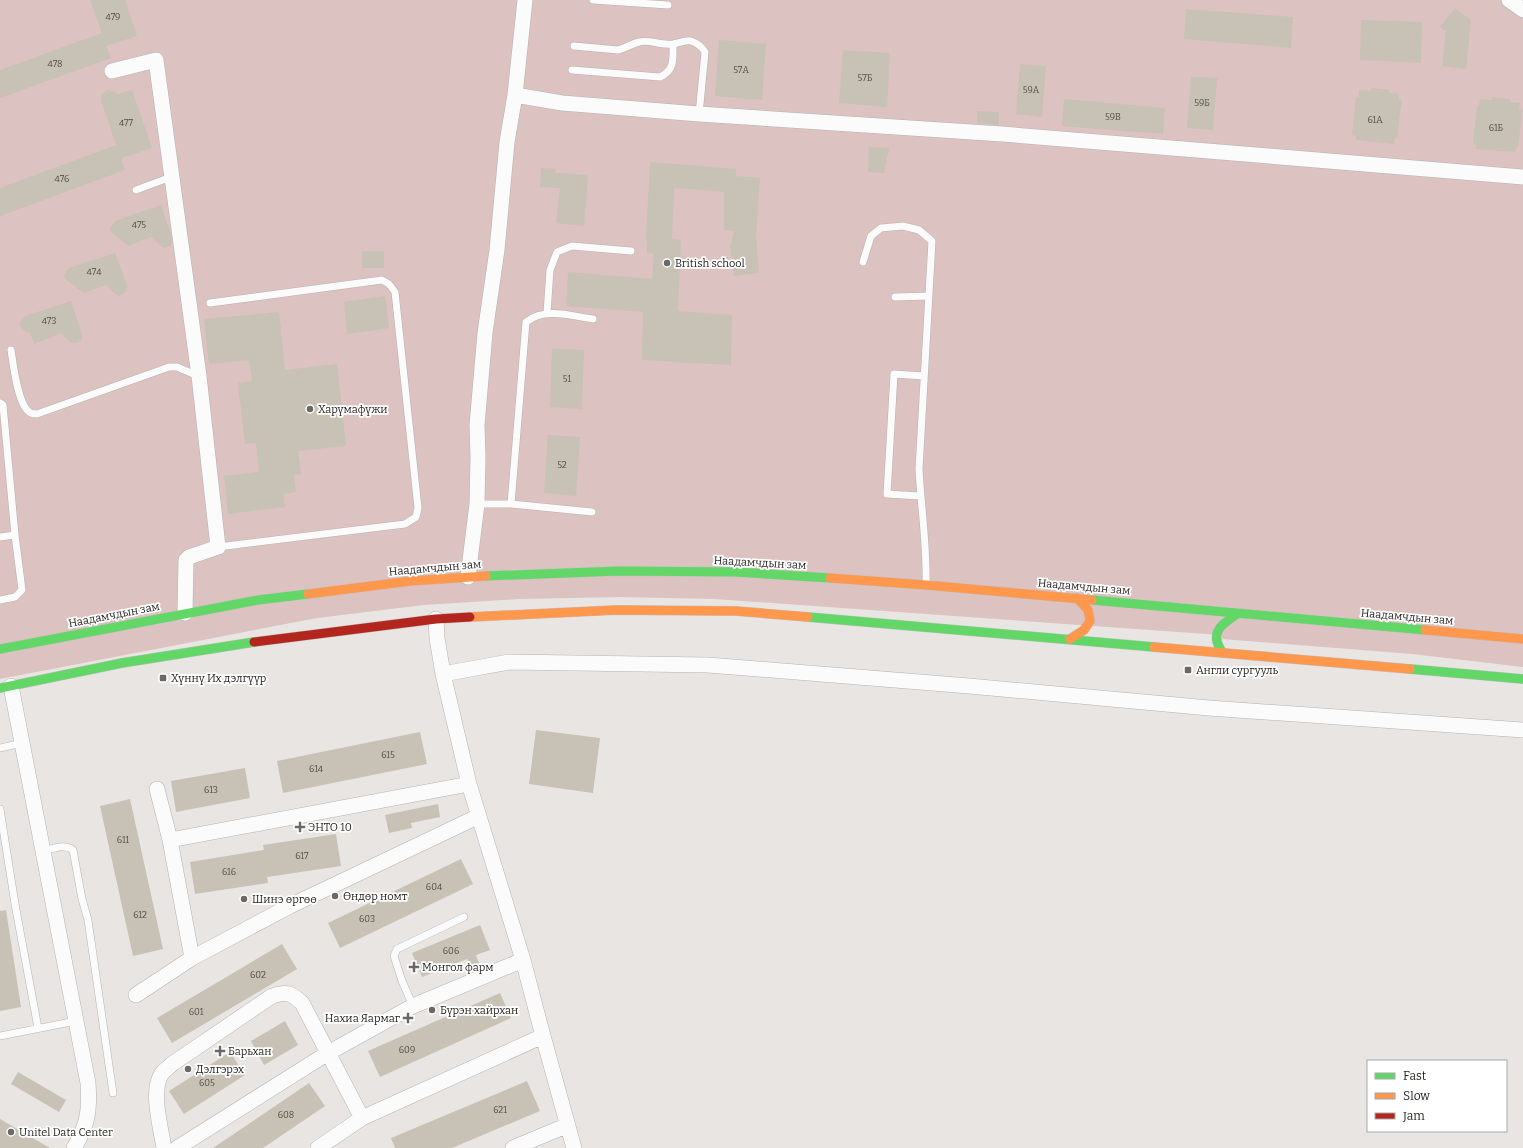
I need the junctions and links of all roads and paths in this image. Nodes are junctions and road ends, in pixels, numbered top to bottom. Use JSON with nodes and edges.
{"nodes":[{"id":1,"x":526,"y":0,"type":"edge"},
{"id":2,"x":593,"y":0,"type":"edge"},
{"id":3,"x":1508,"y":0,"type":"edge"},
{"id":4,"x":668,"y":5,"type":"dead end"},
{"id":5,"x":1523,"y":10,"type":"edge"},
{"id":6,"x":673,"y":44,"type":"junction"},
{"id":7,"x":574,"y":46,"type":"dead end"},
{"id":8,"x":572,"y":70,"type":"dead end"},
{"id":9,"x":112,"y":71,"type":"dead end"},
{"id":10,"x":515,"y":95,"type":"junction"},
{"id":11,"x":699,"y":114,"type":"junction"},
{"id":12,"x":1521,"y":176,"type":"edge"},
{"id":13,"x":171,"y":178,"type":"junction"},
{"id":14,"x":136,"y":190,"type":"dead end"},
{"id":15,"x":630,"y":251,"type":"dead end"},
{"id":16,"x":863,"y":262,"type":"dead end"},
{"id":17,"x":929,"y":296,"type":"junction"},
{"id":18,"x":895,"y":297,"type":"dead end"},
{"id":19,"x":210,"y":303,"type":"dead end"},
{"id":20,"x":548,"y":313,"type":"junction"},
{"id":21,"x":592,"y":319,"type":"dead end"},
{"id":22,"x":11,"y":350,"type":"dead end"},
{"id":23,"x":198,"y":376,"type":"junction"},
{"id":24,"x":924,"y":376,"type":"junction"},
{"id":25,"x":0,"y":403,"type":"edge"},
{"id":26,"x":920,"y":496,"type":"junction"},
{"id":27,"x":477,"y":504,"type":"junction"},
{"id":28,"x":511,"y":504,"type":"junction"},
{"id":29,"x":592,"y":512,"type":"dead end"},
{"id":30,"x":15,"y":536,"type":"junction"},
{"id":31,"x":0,"y":537,"type":"edge"},
{"id":32,"x":218,"y":547,"type":"junction"},
{"id":33,"x":468,"y":577,"type":"junction"},
{"id":34,"x":926,"y":585,"type":"junction"},
{"id":35,"x":1077,"y":598,"type":"junction"},
{"id":36,"x":0,"y":600,"type":"edge"},
{"id":37,"x":185,"y":613,"type":"junction"},
{"id":38,"x":1237,"y":614,"type":"junction"},
{"id":39,"x":436,"y":619,"type":"junction"},
{"id":40,"x":1070,"y":639,"type":"junction"},
{"id":41,"x":1523,"y":639,"type":"edge"},
{"id":42,"x":0,"y":649,"type":"edge"},
{"id":43,"x":1222,"y":652,"type":"junction"},
{"id":44,"x":443,"y":674,"type":"junction"},
{"id":45,"x":1523,"y":679,"type":"edge"},
{"id":46,"x":6,"y":687,"type":"edge"},
{"id":47,"x":1523,"y":730,"type":"edge"},
{"id":48,"x":22,"y":743,"type":"junction"},
{"id":49,"x":0,"y":748,"type":"edge"},
{"id":50,"x":469,"y":784,"type":"junction"},
{"id":51,"x":157,"y":789,"type":"dead end"},
{"id":52,"x":0,"y":809,"type":"edge"},
{"id":53,"x":479,"y":816,"type":"junction"},
{"id":54,"x":170,"y":840,"type":"junction"},
{"id":55,"x":43,"y":851,"type":"junction"},
{"id":56,"x":464,"y":917,"type":"dead end"},
{"id":57,"x":192,"y":958,"type":"junction"},
{"id":58,"x":523,"y":960,"type":"junction"},
{"id":59,"x":136,"y":995,"type":"dead end"},
{"id":60,"x":413,"y":1006,"type":"junction"},
{"id":61,"x":76,"y":1021,"type":"junction"},
{"id":62,"x":38,"y":1028,"type":"junction"},
{"id":63,"x":0,"y":1036,"type":"edge"},
{"id":64,"x":543,"y":1036,"type":"junction"},
{"id":65,"x":328,"y":1053,"type":"junction"},
{"id":66,"x":114,"y":1093,"type":"dead end"},
{"id":67,"x":362,"y":1118,"type":"junction"},
{"id":68,"x":568,"y":1125,"type":"junction"},
{"id":69,"x":74,"y":1148,"type":"edge"},
{"id":70,"x":164,"y":1148,"type":"edge"},
{"id":71,"x":177,"y":1148,"type":"edge"},
{"id":72,"x":318,"y":1148,"type":"edge"},
{"id":73,"x":513,"y":1148,"type":"edge"},
{"id":74,"x":574,"y":1148,"type":"edge"}],
"edges":[{"from":1,"to":10,"type":"street"},
{"from":2,"to":4,"type":"lane"},
{"from":3,"to":5,"type":"street"},
{"from":6,"to":7,"type":"lane"},
{"from":6,"to":8,"type":"lane"},
{"from":6,"to":11,"type":"lane"},
{"from":9,"to":13,"type":"street"},
{"from":10,"to":11,"type":"street"},
{"from":10,"to":27,"type":"street"},
{"from":11,"to":12,"type":"street"},
{"from":13,"to":14,"type":"lane"},
{"from":13,"to":23,"type":"street"},
{"from":15,"to":20,"type":"lane"},
{"from":16,"to":17,"type":"lane"},
{"from":17,"to":18,"type":"lane"},
{"from":17,"to":24,"type":"lane"},
{"from":19,"to":32,"type":"lane"},
{"from":20,"to":21,"type":"lane"},
{"from":20,"to":28,"type":"lane"},
{"from":22,"to":23,"type":"lane"},
{"from":23,"to":32,"type":"street"},
{"from":24,"to":26,"type":"lane"},
{"from":24,"to":26,"type":"lane"},
{"from":25,"to":30,"type":"lane"},
{"from":26,"to":34,"type":"lane"},
{"from":27,"to":28,"type":"lane"},
{"from":27,"to":33,"type":"street"},
{"from":28,"to":29,"type":"lane"},
{"from":30,"to":31,"type":"lane"},
{"from":30,"to":36,"type":"lane"},
{"from":32,"to":37,"type":"street"},
{"from":33,"to":34,"type":"highway","name":"Наадамчдын зам"},
{"from":33,"to":37,"type":"highway","name":"Наадамчдын зам"},
{"from":34,"to":35,"type":"highway","name":"Наадамчдын зам"},
{"from":35,"to":38,"type":"highway","name":"Наадамчдын зам"},
{"from":35,"to":40,"type":"highway"},
{"from":37,"to":42,"type":"highway","name":"Наадамчдын зам"},
{"from":38,"to":41,"type":"highway","name":"Наадамчдын зам"},
{"from":38,"to":43,"type":"highway"},
{"from":39,"to":40,"type":"highway"},
{"from":39,"to":44,"type":"street"},
{"from":39,"to":46,"type":"highway"},
{"from":40,"to":43,"type":"highway"},
{"from":43,"to":45,"type":"highway"},
{"from":44,"to":47,"type":"street"},
{"from":44,"to":50,"type":"street"},
{"from":46,"to":48,"type":"street"},
{"from":48,"to":49,"type":"lane"},
{"from":48,"to":55,"type":"street"},
{"from":50,"to":53,"type":"street"},
{"from":50,"to":54,"type":"street"},
{"from":51,"to":54,"type":"street"},
{"from":52,"to":62,"type":"lane"},
{"from":53,"to":57,"type":"street"},
{"from":53,"to":58,"type":"street"},
{"from":54,"to":57,"type":"street"},
{"from":55,"to":61,"type":"street"},
{"from":55,"to":66,"type":"lane"},
{"from":56,"to":60,"type":"lane"},
{"from":57,"to":59,"type":"street"},
{"from":58,"to":60,"type":"street"},
{"from":58,"to":64,"type":"street"},
{"from":60,"to":65,"type":"street"},
{"from":61,"to":62,"type":"lane"},
{"from":61,"to":69,"type":"street"},
{"from":62,"to":63,"type":"lane"},
{"from":64,"to":67,"type":"street"},
{"from":64,"to":68,"type":"street"},
{"from":65,"to":67,"type":"street"},
{"from":65,"to":70,"type":"street"},
{"from":65,"to":71,"type":"street"},
{"from":67,"to":72,"type":"street"},
{"from":68,"to":73,"type":"street"},
{"from":68,"to":74,"type":"street"}]}
